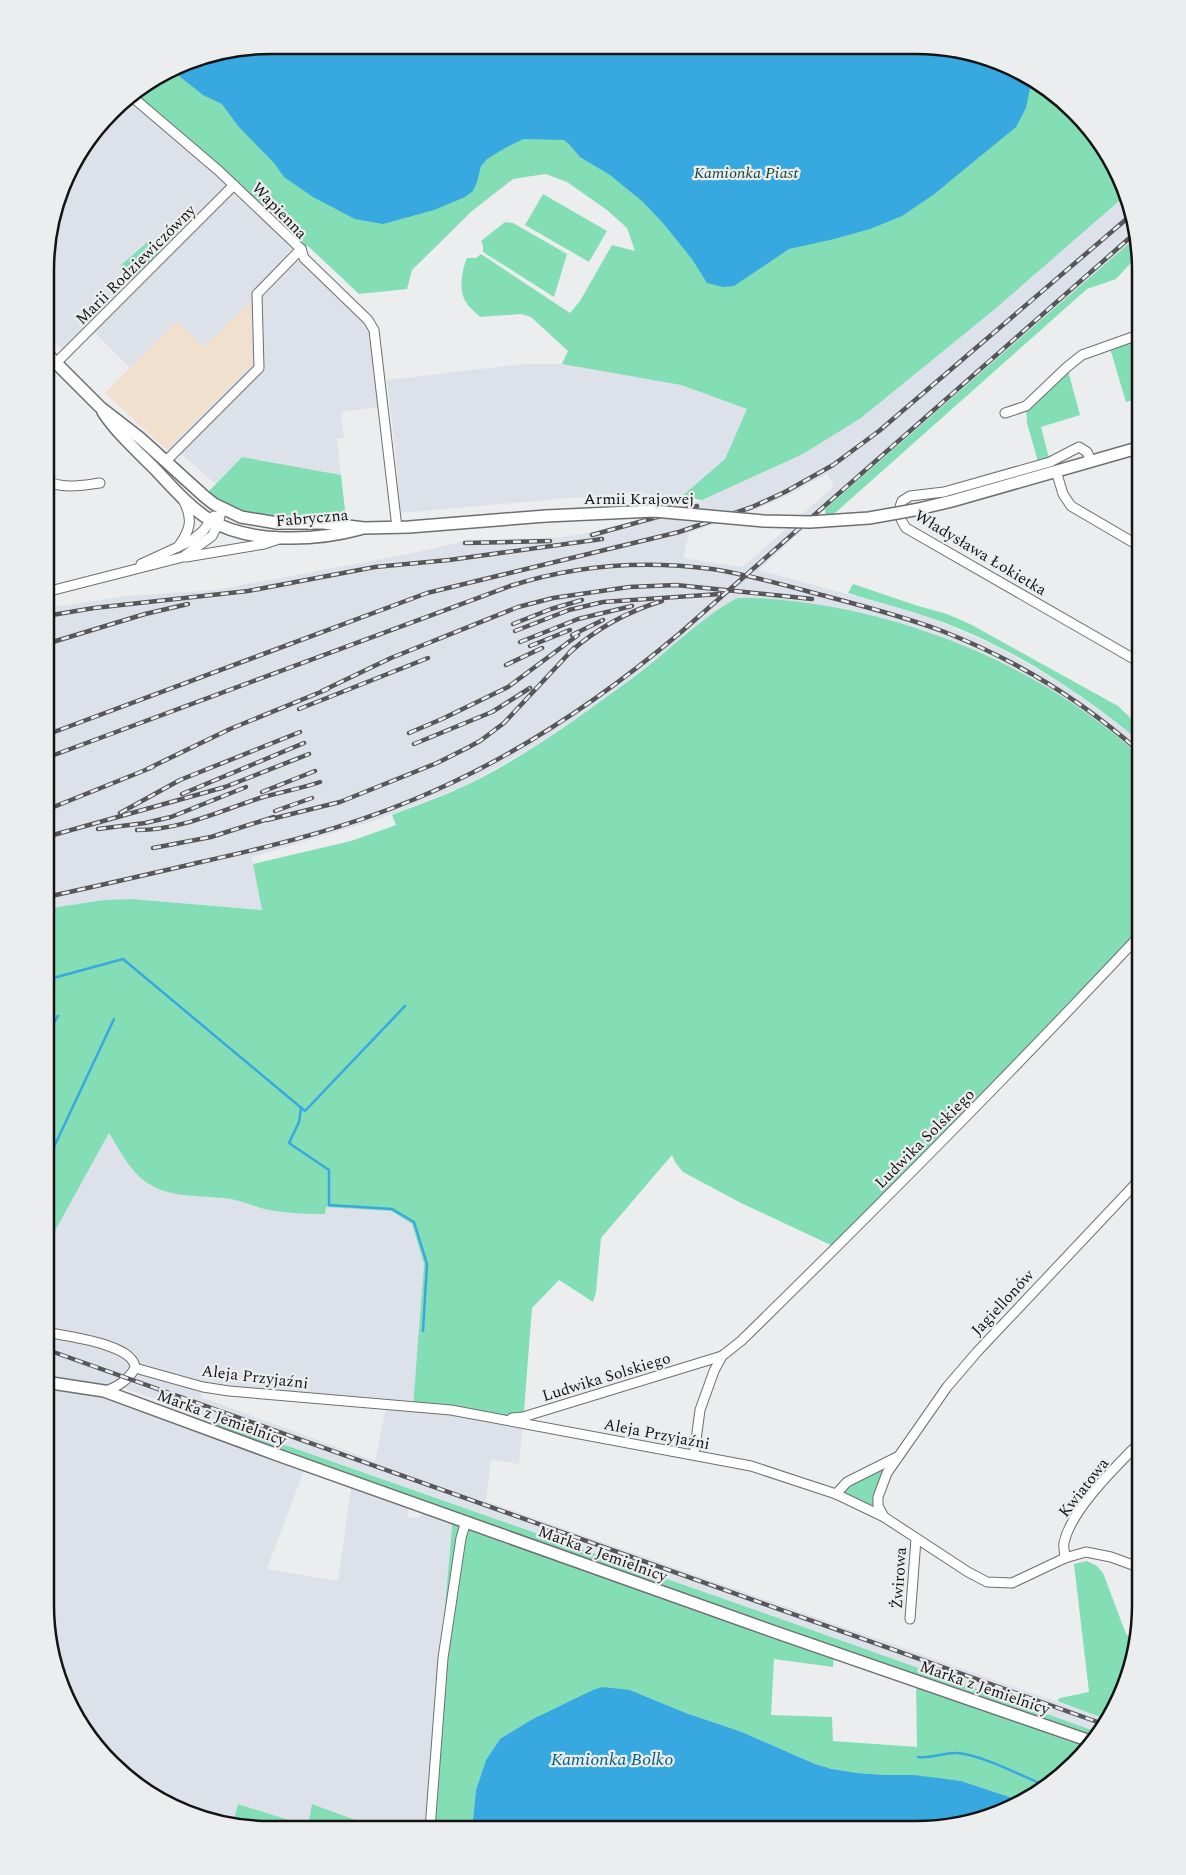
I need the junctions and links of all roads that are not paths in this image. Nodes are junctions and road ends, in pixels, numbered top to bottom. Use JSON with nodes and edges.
{"nodes":[{"id":1,"x":136,"y":100,"type":"edge"},
{"id":2,"x":234,"y":185,"type":"junction"},
{"id":3,"x":301,"y":249,"type":"junction"},
{"id":4,"x":1132,"y":337,"type":"edge"},
{"id":5,"x":56,"y":363,"type":"joint"},
{"id":6,"x":100,"y":407,"type":"junction"},
{"id":7,"x":1004,"y":413,"type":"dead end"},
{"id":8,"x":1132,"y":450,"type":"edge"},
{"id":9,"x":166,"y":461,"type":"junction"},
{"id":10,"x":1091,"y":461,"type":"junction"},
{"id":11,"x":1056,"y":471,"type":"junction"},
{"id":12,"x":100,"y":483,"type":"dead end"},
{"id":13,"x":54,"y":484,"type":"edge"},
{"id":14,"x":180,"y":496,"type":"junction"},
{"id":15,"x":222,"y":508,"type":"junction"},
{"id":16,"x":214,"y":522,"type":"junction"},
{"id":17,"x":364,"y":528,"type":"junction"},
{"id":18,"x":397,"y":528,"type":"junction"},
{"id":19,"x":284,"y":538,"type":"junction"},
{"id":20,"x":1132,"y":542,"type":"edge"},
{"id":21,"x":178,"y":547,"type":"junction"},
{"id":22,"x":184,"y":557,"type":"junction"},
{"id":23,"x":130,"y":570,"type":"junction"},
{"id":24,"x":54,"y":590,"type":"edge"},
{"id":25,"x":1132,"y":658,"type":"edge"},
{"id":26,"x":1132,"y":944,"type":"edge"},
{"id":27,"x":1132,"y":1188,"type":"edge"},
{"id":28,"x":54,"y":1334,"type":"edge"},
{"id":29,"x":722,"y":1356,"type":"junction"},
{"id":30,"x":135,"y":1368,"type":"junction"},
{"id":31,"x":54,"y":1383,"type":"edge"},
{"id":32,"x":104,"y":1391,"type":"junction"},
{"id":33,"x":498,"y":1418,"type":"junction"},
{"id":34,"x":1132,"y":1451,"type":"edge"},
{"id":35,"x":694,"y":1455,"type":"junction"},
{"id":36,"x":897,"y":1457,"type":"junction"},
{"id":37,"x":836,"y":1494,"type":"junction"},
{"id":38,"x":884,"y":1517,"type":"junction"},
{"id":39,"x":466,"y":1521,"type":"junction"},
{"id":40,"x":916,"y":1539,"type":"junction"},
{"id":41,"x":1065,"y":1558,"type":"junction"},
{"id":42,"x":1132,"y":1565,"type":"edge"},
{"id":43,"x":910,"y":1619,"type":"dead end"},
{"id":44,"x":1086,"y":1740,"type":"edge"},
{"id":45,"x":431,"y":1821,"type":"edge"}],
"edges":[{"from":1,"to":2,"type":"street","name":"Wapienna"},
{"from":2,"to":3,"type":"street","name":"Wapienna"},
{"from":2,"to":5,"type":"street","name":"Marii Rodziewiczówny"},
{"from":3,"to":9,"type":"street","name":"Wapienna"},
{"from":3,"to":18,"type":"street"},
{"from":4,"to":7,"type":"street"},
{"from":5,"to":6,"type":"main road","name":"Fabryczna"},
{"from":6,"to":9,"type":"main road","name":"Fabryczna"},
{"from":6,"to":14,"type":"main road","name":"Fabryczna"},
{"from":8,"to":10,"type":"main road","name":"Armii Krajowej"},
{"from":9,"to":15,"type":"main road","name":"Fabryczna"},
{"from":10,"to":11,"type":"main road","name":"Armii Krajowej"},
{"from":10,"to":25,"type":"street","name":"Władysława Łokietka"},
{"from":11,"to":18,"type":"main road","name":"Armii Krajowej","bridge":true},
{"from":11,"to":20,"type":"street"},
{"from":12,"to":13,"type":"street"},
{"from":14,"to":16,"type":"main road","name":"Fabryczna"},
{"from":14,"to":21,"type":"street"},
{"from":15,"to":16,"type":"street"},
{"from":15,"to":17,"type":"main road","name":"Fabryczna"},
{"from":16,"to":19,"type":"main road","name":"Fabryczna"},
{"from":16,"to":21,"type":"street"},
{"from":16,"to":22,"type":"street"},
{"from":17,"to":18,"type":"main road","name":"Armii Krajowej"},
{"from":17,"to":19,"type":"main road","name":"Fabryczna"},
{"from":19,"to":22,"type":"street"},
{"from":21,"to":23,"type":"street"},
{"from":22,"to":23,"type":"street"},
{"from":23,"to":24,"type":"street"},
{"from":26,"to":29,"type":"street","name":"Ludwika Solskiego"},
{"from":27,"to":36,"type":"street","name":"Jagiellonów"},
{"from":28,"to":30,"type":"street"},
{"from":29,"to":33,"type":"street","name":"Ludwika Solskiego"},
{"from":29,"to":35,"type":"street","name":"Ludwika Solskiego"},
{"from":30,"to":32,"type":"street"},
{"from":30,"to":33,"type":"street","name":"Aleja Przyjaźni"},
{"from":31,"to":32,"type":"main road","name":"Marka z Jemielnicy"},
{"from":32,"to":39,"type":"main road","name":"Marka z Jemielnicy"},
{"from":33,"to":35,"type":"street","name":"Aleja Przyjaźni"},
{"from":34,"to":41,"type":"street","name":"Kwiatowa"},
{"from":35,"to":37,"type":"street","name":"Aleja Przyjaźni"},
{"from":36,"to":37,"type":"street","name":"Jagiellonów"},
{"from":36,"to":38,"type":"street","name":"Jagiellonów"},
{"from":37,"to":38,"type":"street","name":"Aleja Przyjaźni"},
{"from":38,"to":40,"type":"street","name":"Aleja Przyjaźni"},
{"from":39,"to":44,"type":"main road","name":"Marka z Jemielnicy"},
{"from":39,"to":45,"type":"street"},
{"from":40,"to":41,"type":"street","name":"Aleja Przyjaźni"},
{"from":40,"to":43,"type":"street","name":"Żwirowa"},
{"from":41,"to":42,"type":"street","name":"Aleja Przyjaźni"}]}
